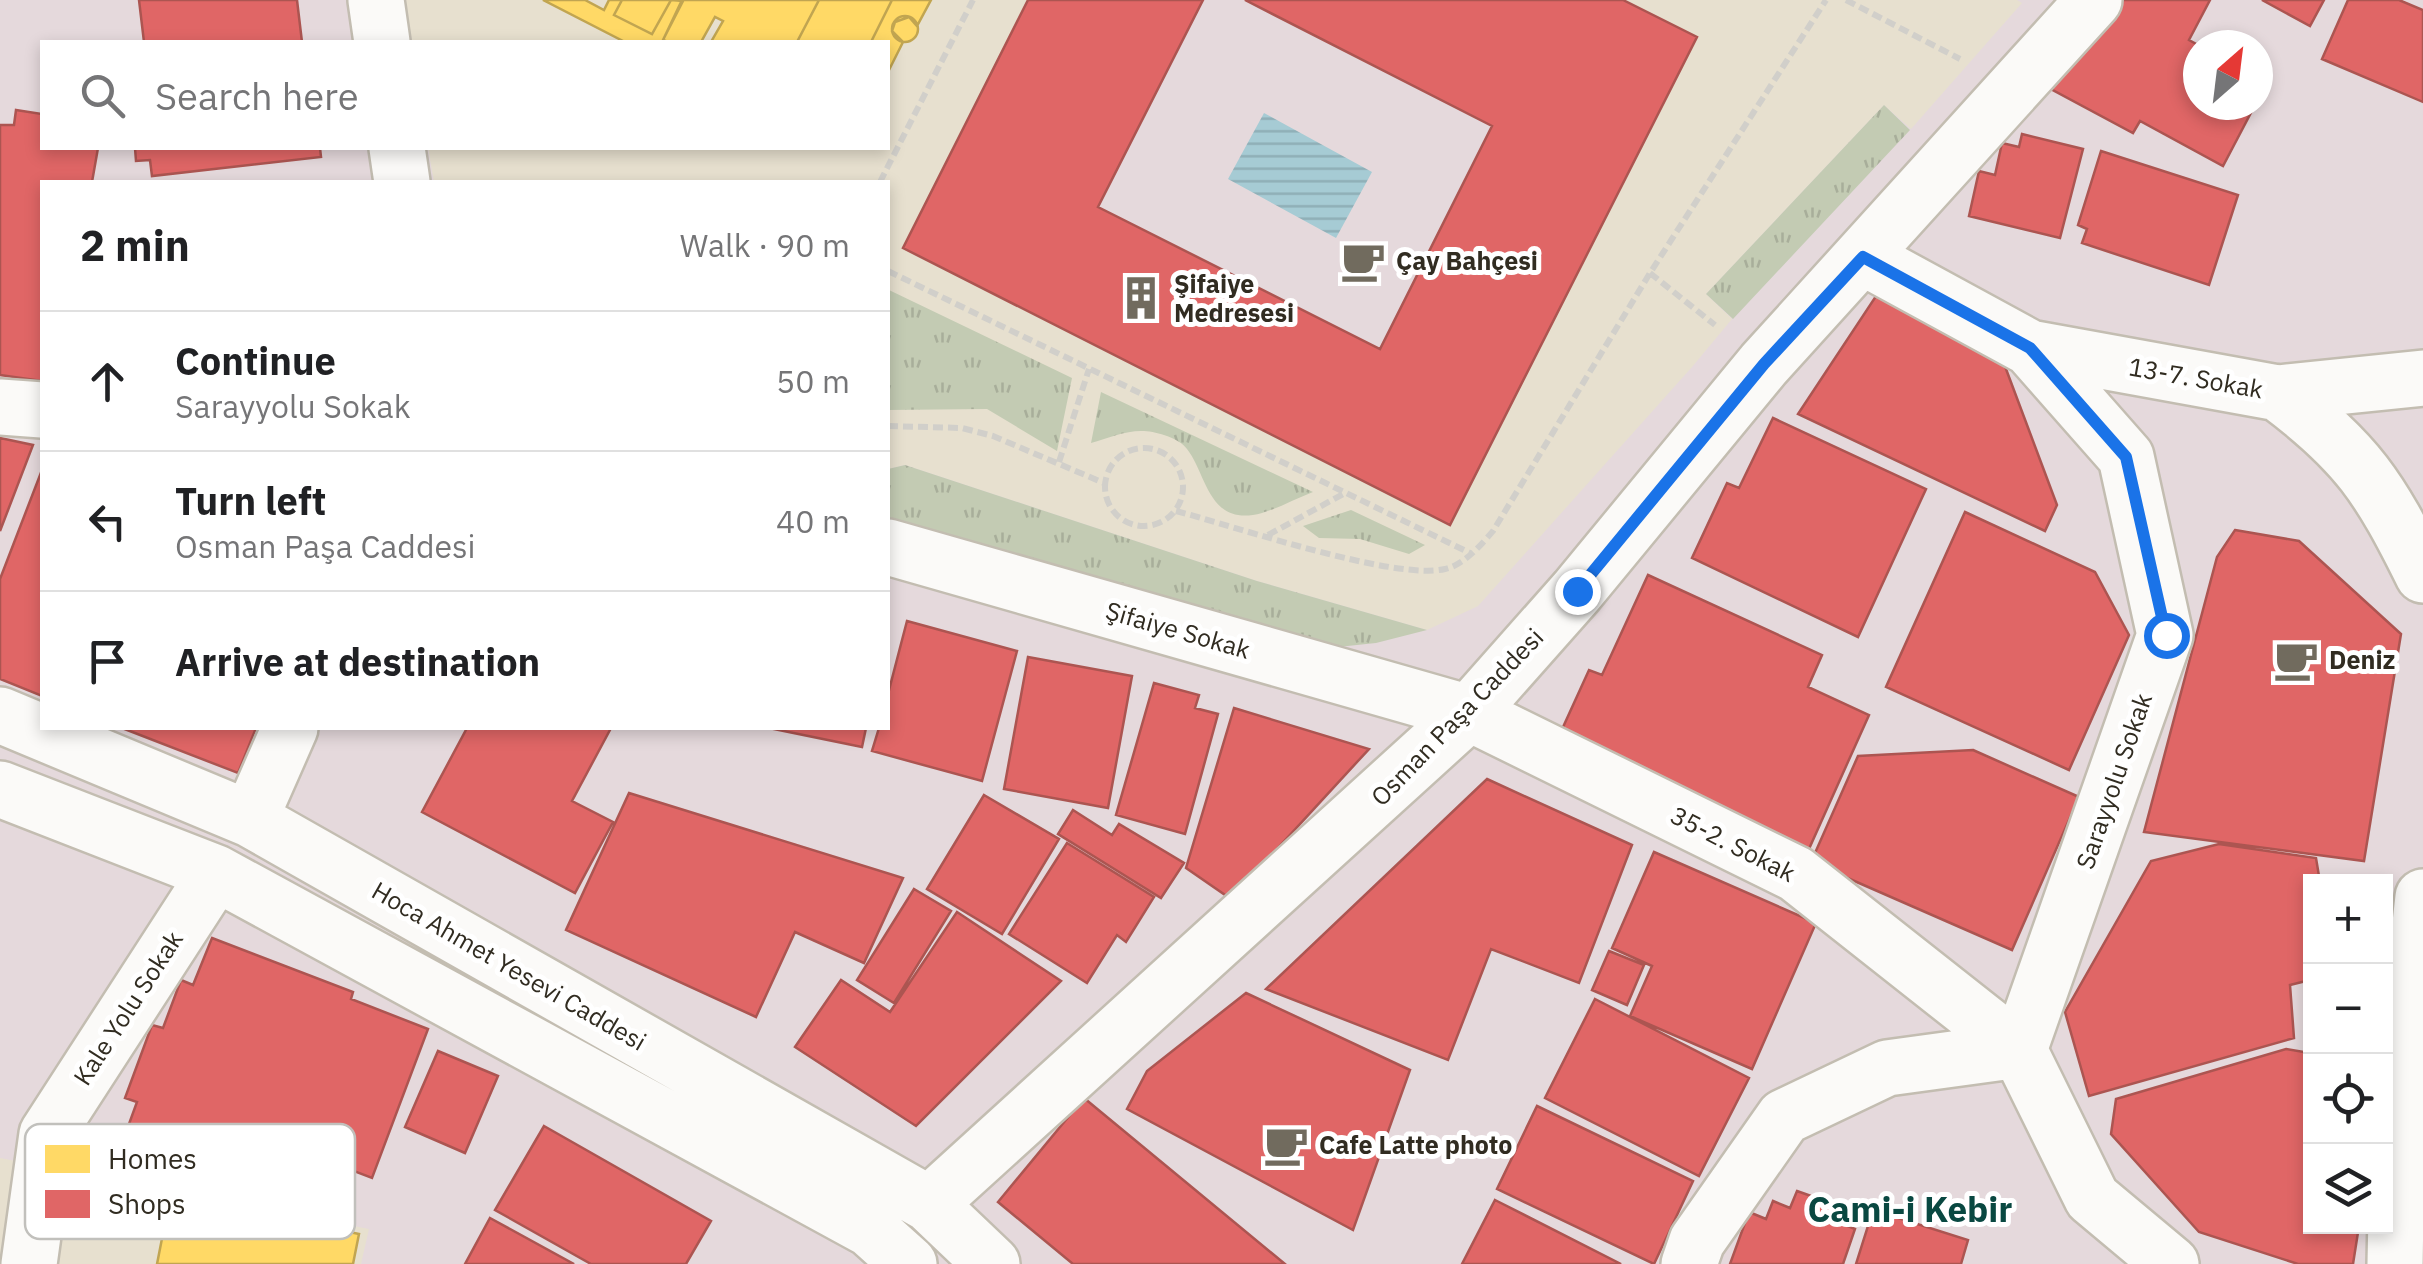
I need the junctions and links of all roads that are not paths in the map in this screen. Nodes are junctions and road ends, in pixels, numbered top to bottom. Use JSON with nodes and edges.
{"nodes":[{"id":1,"x":376,"y":0,"type":"edge"},
{"id":2,"x":2094,"y":0,"type":"edge"},
{"id":3,"x":382,"y":40,"type":"edge"},
{"id":4,"x":397,"y":150,"type":"edge"},
{"id":5,"x":402,"y":180,"type":"edge"},
{"id":6,"x":1863,"y":257,"type":"junction"},
{"id":7,"x":2030,"y":348,"type":"junction"},
{"id":8,"x":2423,"y":378,"type":"edge"},
{"id":9,"x":2278,"y":392,"type":"junction"},
{"id":10,"x":0,"y":407,"type":"edge"},
{"id":11,"x":40,"y":410,"type":"edge"},
{"id":12,"x":890,"y":548,"type":"edge"},
{"id":13,"x":2423,"y":575,"type":"edge"},
{"id":14,"x":1469,"y":712,"type":"junction"},
{"id":15,"x":0,"y":715,"type":"edge"},
{"id":16,"x":289,"y":730,"type":"edge"},
{"id":17,"x":0,"y":789,"type":"edge"},
{"id":18,"x":250,"y":819,"type":"junction"},
{"id":19,"x":216,"y":873,"type":"junction"},
{"id":20,"x":2423,"y":897,"type":"edge"},
{"id":21,"x":2019,"y":1050,"type":"junction"},
{"id":22,"x":2410,"y":1121,"type":"edge"},
{"id":23,"x":28,"y":1124,"type":"edge"},
{"id":24,"x":23,"y":1131,"type":"edge"},
{"id":25,"x":25,"y":1169,"type":"edge"},
{"id":26,"x":929,"y":1204,"type":"junction"},
{"id":27,"x":29,"y":1239,"type":"edge"},
{"id":28,"x":872,"y":1252,"type":"edge"},
{"id":29,"x":30,"y":1264,"type":"edge"},
{"id":30,"x":992,"y":1264,"type":"edge"},
{"id":31,"x":1689,"y":1264,"type":"edge"},
{"id":32,"x":2171,"y":1264,"type":"edge"},
{"id":33,"x":2395,"y":1264,"type":"edge"}],
"edges":[{"from":1,"to":3,"type":"street"},
{"from":2,"to":6,"type":"street","name":"Osman Paşa Caddesi"},
{"from":4,"to":5,"type":"street"},
{"from":6,"to":7,"type":"street","name":"Sarayyolu Sokak"},
{"from":6,"to":14,"type":"street","name":"Osman Paşa Caddesi"},
{"from":7,"to":9,"type":"street","name":"13-7. Sokak"},
{"from":7,"to":21,"type":"street","name":"Sarayyolu Sokak"},
{"from":8,"to":9,"type":"street","name":"13-7. Sokak"},
{"from":9,"to":13,"type":"street"},
{"from":10,"to":11,"type":"street"},
{"from":12,"to":14,"type":"street","name":"Şifaiye Sokak"},
{"from":14,"to":21,"type":"street","name":"35-2. Sokak"},
{"from":14,"to":26,"type":"street","name":"Osman Paşa Caddesi"},
{"from":15,"to":18,"type":"street","name":"Hoca Ahmet Yesevi Caddesi"},
{"from":16,"to":18,"type":"street"},
{"from":17,"to":19,"type":"street"},
{"from":18,"to":26,"type":"street","name":"Hoca Ahmet Yesevi Caddesi"},
{"from":19,"to":23,"type":"street","name":"Kale Yolu Sokak"},
{"from":19,"to":28,"type":"street"},
{"from":20,"to":22,"type":"street"},
{"from":21,"to":31,"type":"street"},
{"from":21,"to":32,"type":"street"},
{"from":22,"to":33,"type":"street"},
{"from":24,"to":25,"type":"street","name":"Kale Yolu Sokak"},
{"from":26,"to":30,"type":"street","name":"Hoca Ahmet Yesevi Caddesi"},
{"from":27,"to":29,"type":"street","name":"Kale Yolu Sokak"}]}
